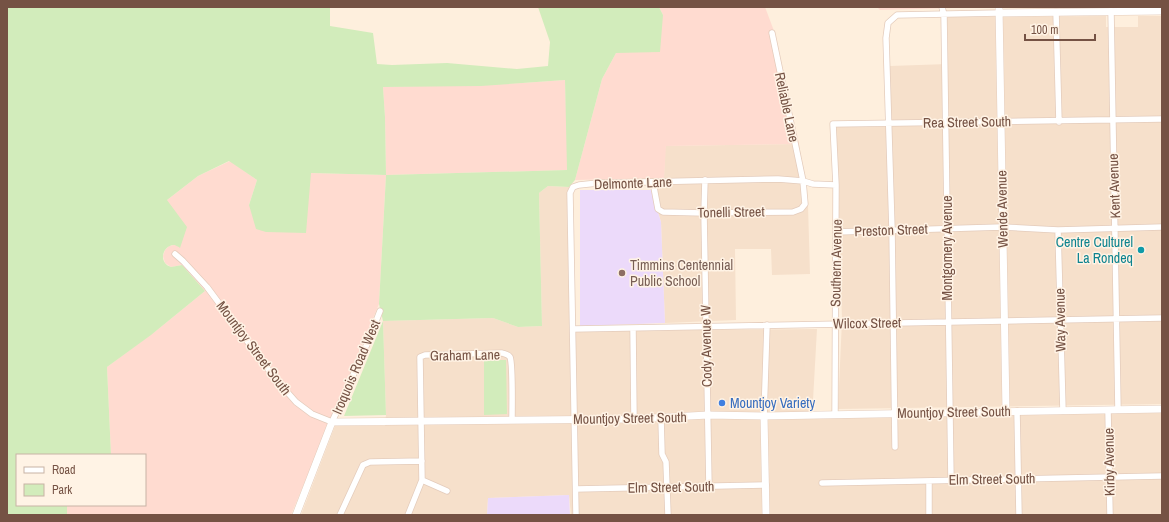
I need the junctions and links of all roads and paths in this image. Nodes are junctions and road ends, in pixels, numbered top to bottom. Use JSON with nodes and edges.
{"nodes":[{"id":1,"x":942,"y":7,"type":"edge"},
{"id":2,"x":999,"y":10,"type":"edge"},
{"id":3,"x":1111,"y":11,"type":"junction"},
{"id":4,"x":1162,"y":11,"type":"edge"},
{"id":5,"x":1056,"y":12,"type":"junction"},
{"id":6,"x":944,"y":15,"type":"junction"},
{"id":7,"x":772,"y":33,"type":"dead end"},
{"id":8,"x":1162,"y":120,"type":"edge"},
{"id":9,"x":1113,"y":121,"type":"junction"},
{"id":10,"x":946,"y":122,"type":"junction"},
{"id":11,"x":1001,"y":122,"type":"junction"},
{"id":12,"x":1059,"y":122,"type":"junction"},
{"id":13,"x":889,"y":124,"type":"junction"},
{"id":14,"x":705,"y":180,"type":"junction"},
{"id":15,"x":803,"y":181,"type":"junction"},
{"id":16,"x":653,"y":182,"type":"junction"},
{"id":17,"x":836,"y":185,"type":"junction"},
{"id":18,"x":704,"y":213,"type":"junction"},
{"id":19,"x":1002,"y":227,"type":"junction"},
{"id":20,"x":1162,"y":227,"type":"edge"},
{"id":21,"x":1116,"y":228,"type":"junction"},
{"id":22,"x":947,"y":229,"type":"junction"},
{"id":23,"x":892,"y":230,"type":"junction"},
{"id":24,"x":1058,"y":230,"type":"junction"},
{"id":25,"x":836,"y":232,"type":"junction"},
{"id":26,"x":175,"y":254,"type":"dead end"},
{"id":27,"x":380,"y":311,"type":"dead end"},
{"id":28,"x":1162,"y":318,"type":"edge"},
{"id":29,"x":1117,"y":319,"type":"junction"},
{"id":30,"x":1060,"y":320,"type":"junction"},
{"id":31,"x":1005,"y":321,"type":"junction"},
{"id":32,"x":948,"y":322,"type":"junction"},
{"id":33,"x":893,"y":323,"type":"junction"},
{"id":34,"x":835,"y":324,"type":"junction"},
{"id":35,"x":767,"y":325,"type":"junction"},
{"id":36,"x":706,"y":326,"type":"junction"},
{"id":37,"x":633,"y":328,"type":"junction"},
{"id":38,"x":572,"y":329,"type":"junction"},
{"id":39,"x":1162,"y":409,"type":"edge"},
{"id":40,"x":1063,"y":410,"type":"junction"},
{"id":41,"x":1108,"y":410,"type":"junction"},
{"id":42,"x":1118,"y":410,"type":"junction"},
{"id":43,"x":1006,"y":411,"type":"junction"},
{"id":44,"x":1017,"y":411,"type":"junction"},
{"id":45,"x":949,"y":412,"type":"junction"},
{"id":46,"x":894,"y":413,"type":"junction"},
{"id":47,"x":835,"y":414,"type":"junction"},
{"id":48,"x":708,"y":415,"type":"junction"},
{"id":49,"x":764,"y":416,"type":"junction"},
{"id":50,"x":661,"y":418,"type":"junction"},
{"id":51,"x":574,"y":419,"type":"junction"},
{"id":52,"x":634,"y":419,"type":"junction"},
{"id":53,"x":512,"y":420,"type":"junction"},
{"id":54,"x":332,"y":422,"type":"junction"},
{"id":55,"x":422,"y":422,"type":"junction"},
{"id":56,"x":895,"y":447,"type":"dead end"},
{"id":57,"x":422,"y":461,"type":"junction"},
{"id":58,"x":1162,"y":476,"type":"edge"},
{"id":59,"x":1110,"y":477,"type":"junction"},
{"id":60,"x":1018,"y":478,"type":"junction"},
{"id":61,"x":422,"y":480,"type":"junction"},
{"id":62,"x":929,"y":480,"type":"junction"},
{"id":63,"x":951,"y":480,"type":"junction"},
{"id":64,"x":822,"y":483,"type":"dead end"},
{"id":65,"x":766,"y":485,"type":"junction"},
{"id":66,"x":667,"y":487,"type":"junction"},
{"id":67,"x":709,"y":487,"type":"junction"},
{"id":68,"x":576,"y":489,"type":"junction"},
{"id":69,"x":447,"y":491,"type":"dead end"},
{"id":70,"x":296,"y":515,"type":"edge"},
{"id":71,"x":340,"y":515,"type":"edge"},
{"id":72,"x":408,"y":515,"type":"edge"},
{"id":73,"x":576,"y":515,"type":"edge"},
{"id":74,"x":668,"y":515,"type":"edge"},
{"id":75,"x":766,"y":515,"type":"edge"},
{"id":76,"x":929,"y":515,"type":"edge"},
{"id":77,"x":1019,"y":515,"type":"edge"},
{"id":78,"x":1110,"y":515,"type":"edge"}],
"edges":[{"from":1,"to":6,"type":"street","name":"Montgomery Avenue"},
{"from":2,"to":5,"type":"street"},
{"from":2,"to":6,"type":"street"},
{"from":2,"to":11,"type":"street","name":"Wende Avenue"},
{"from":3,"to":4,"type":"street"},
{"from":3,"to":5,"type":"street"},
{"from":3,"to":9,"type":"street","name":"Kent Avenue"},
{"from":5,"to":12,"type":"street"},
{"from":6,"to":10,"type":"street","name":"Montgomery Avenue"},
{"from":6,"to":13,"type":"street"},
{"from":7,"to":15,"type":"street","name":"Reliable Lane"},
{"from":8,"to":9,"type":"street","name":"Rea Street South"},
{"from":9,"to":12,"type":"street","name":"Rea Street South"},
{"from":9,"to":21,"type":"street","name":"Kent Avenue"},
{"from":10,"to":11,"type":"street","name":"Rea Street South"},
{"from":10,"to":13,"type":"street","name":"Rea Street South"},
{"from":10,"to":22,"type":"street","name":"Montgomery Avenue"},
{"from":11,"to":12,"type":"street","name":"Rea Street South"},
{"from":11,"to":19,"type":"street","name":"Wende Avenue"},
{"from":13,"to":17,"type":"street","name":"Rea Street South"},
{"from":13,"to":23,"type":"street"},
{"from":14,"to":15,"type":"street","name":"Delmonte Lane"},
{"from":14,"to":16,"type":"street","name":"Delmonte Lane"},
{"from":14,"to":18,"type":"street","name":"Cody Avenue W"},
{"from":15,"to":17,"type":"street","name":"Delmonte Lane"},
{"from":15,"to":18,"type":"street","name":"Tonelli Street"},
{"from":16,"to":18,"type":"street","name":"Tonelli Street"},
{"from":16,"to":38,"type":"street","name":"Delmonte Lane"},
{"from":17,"to":25,"type":"street","name":"Southern Avenue"},
{"from":18,"to":36,"type":"street","name":"Cody Avenue W"},
{"from":19,"to":22,"type":"street","name":"Preston Street"},
{"from":19,"to":24,"type":"street","name":"Preston Street"},
{"from":19,"to":31,"type":"street","name":"Wende Avenue"},
{"from":20,"to":21,"type":"street","name":"Preston Street"},
{"from":21,"to":24,"type":"street","name":"Preston Street"},
{"from":21,"to":29,"type":"street","name":"Kent Avenue"},
{"from":22,"to":23,"type":"street","name":"Preston Street"},
{"from":22,"to":32,"type":"street","name":"Montgomery Avenue"},
{"from":23,"to":25,"type":"street","name":"Preston Street"},
{"from":23,"to":33,"type":"street"},
{"from":24,"to":30,"type":"street","name":"Way Avenue"},
{"from":25,"to":34,"type":"street","name":"Southern Avenue"},
{"from":26,"to":54,"type":"street","name":"Mountjoy Street South"},
{"from":27,"to":54,"type":"street","name":"Iroquois Road West"},
{"from":28,"to":29,"type":"street","name":"Wilcox Street"},
{"from":29,"to":30,"type":"street","name":"Wilcox Street"},
{"from":29,"to":42,"type":"street","name":"Kent Avenue"},
{"from":30,"to":31,"type":"street","name":"Wilcox Street"},
{"from":30,"to":40,"type":"street","name":"Way Avenue"},
{"from":31,"to":32,"type":"street","name":"Wilcox Street"},
{"from":31,"to":43,"type":"street","name":"Wende Avenue"},
{"from":32,"to":33,"type":"street","name":"Wilcox Street"},
{"from":32,"to":45,"type":"street","name":"Montgomery Avenue"},
{"from":33,"to":34,"type":"street","name":"Wilcox Street"},
{"from":33,"to":46,"type":"street"},
{"from":34,"to":35,"type":"street","name":"Wilcox Street"},
{"from":34,"to":47,"type":"street","name":"Southern Avenue"},
{"from":35,"to":36,"type":"street","name":"Wilcox Street"},
{"from":35,"to":49,"type":"street"},
{"from":36,"to":37,"type":"street","name":"Wilcox Street"},
{"from":36,"to":48,"type":"street","name":"Cody Avenue W"},
{"from":37,"to":38,"type":"street","name":"Wilcox Street"},
{"from":37,"to":52,"type":"street"},
{"from":38,"to":51,"type":"street"},
{"from":39,"to":42,"type":"street","name":"Mountjoy Street South"},
{"from":40,"to":41,"type":"street","name":"Mountjoy Street South"},
{"from":40,"to":44,"type":"street","name":"Mountjoy Street South"},
{"from":41,"to":42,"type":"street","name":"Mountjoy Street South"},
{"from":41,"to":59,"type":"street","name":"Kirby Avenue"},
{"from":43,"to":44,"type":"street","name":"Mountjoy Street South"},
{"from":43,"to":45,"type":"street","name":"Mountjoy Street South"},
{"from":44,"to":60,"type":"street"},
{"from":45,"to":46,"type":"street","name":"Mountjoy Street South"},
{"from":45,"to":63,"type":"street","name":"Montgomery Avenue"},
{"from":46,"to":47,"type":"street","name":"Mountjoy Street South"},
{"from":46,"to":56,"type":"street"},
{"from":47,"to":49,"type":"street","name":"Mountjoy Street South"},
{"from":48,"to":49,"type":"street","name":"Mountjoy Street South"},
{"from":48,"to":50,"type":"street","name":"Mountjoy Street South"},
{"from":48,"to":67,"type":"street","name":"Cody Avenue W"},
{"from":49,"to":65,"type":"street"},
{"from":50,"to":52,"type":"street","name":"Mountjoy Street South"},
{"from":50,"to":66,"type":"street"},
{"from":51,"to":52,"type":"street","name":"Mountjoy Street South"},
{"from":51,"to":53,"type":"street","name":"Mountjoy Street South"},
{"from":51,"to":68,"type":"street"},
{"from":53,"to":55,"type":"street","name":"Mountjoy Street South"},
{"from":53,"to":55,"type":"street","name":"Graham Lane"},
{"from":54,"to":55,"type":"street","name":"Mountjoy Street South"},
{"from":54,"to":70,"type":"street"},
{"from":55,"to":57,"type":"street"},
{"from":57,"to":61,"type":"street"},
{"from":57,"to":71,"type":"street"},
{"from":58,"to":59,"type":"street","name":"Elm Street South"},
{"from":59,"to":60,"type":"street","name":"Elm Street South"},
{"from":59,"to":78,"type":"street","name":"Kirby Avenue"},
{"from":60,"to":63,"type":"street","name":"Elm Street South"},
{"from":60,"to":77,"type":"street"},
{"from":61,"to":69,"type":"street"},
{"from":61,"to":72,"type":"street"},
{"from":62,"to":63,"type":"street","name":"Elm Street South"},
{"from":62,"to":64,"type":"street","name":"Elm Street South"},
{"from":62,"to":76,"type":"street"},
{"from":65,"to":67,"type":"street","name":"Elm Street South"},
{"from":65,"to":75,"type":"street"},
{"from":66,"to":67,"type":"street","name":"Elm Street South"},
{"from":66,"to":68,"type":"street","name":"Elm Street South"},
{"from":66,"to":74,"type":"street"},
{"from":68,"to":73,"type":"street"}]}
